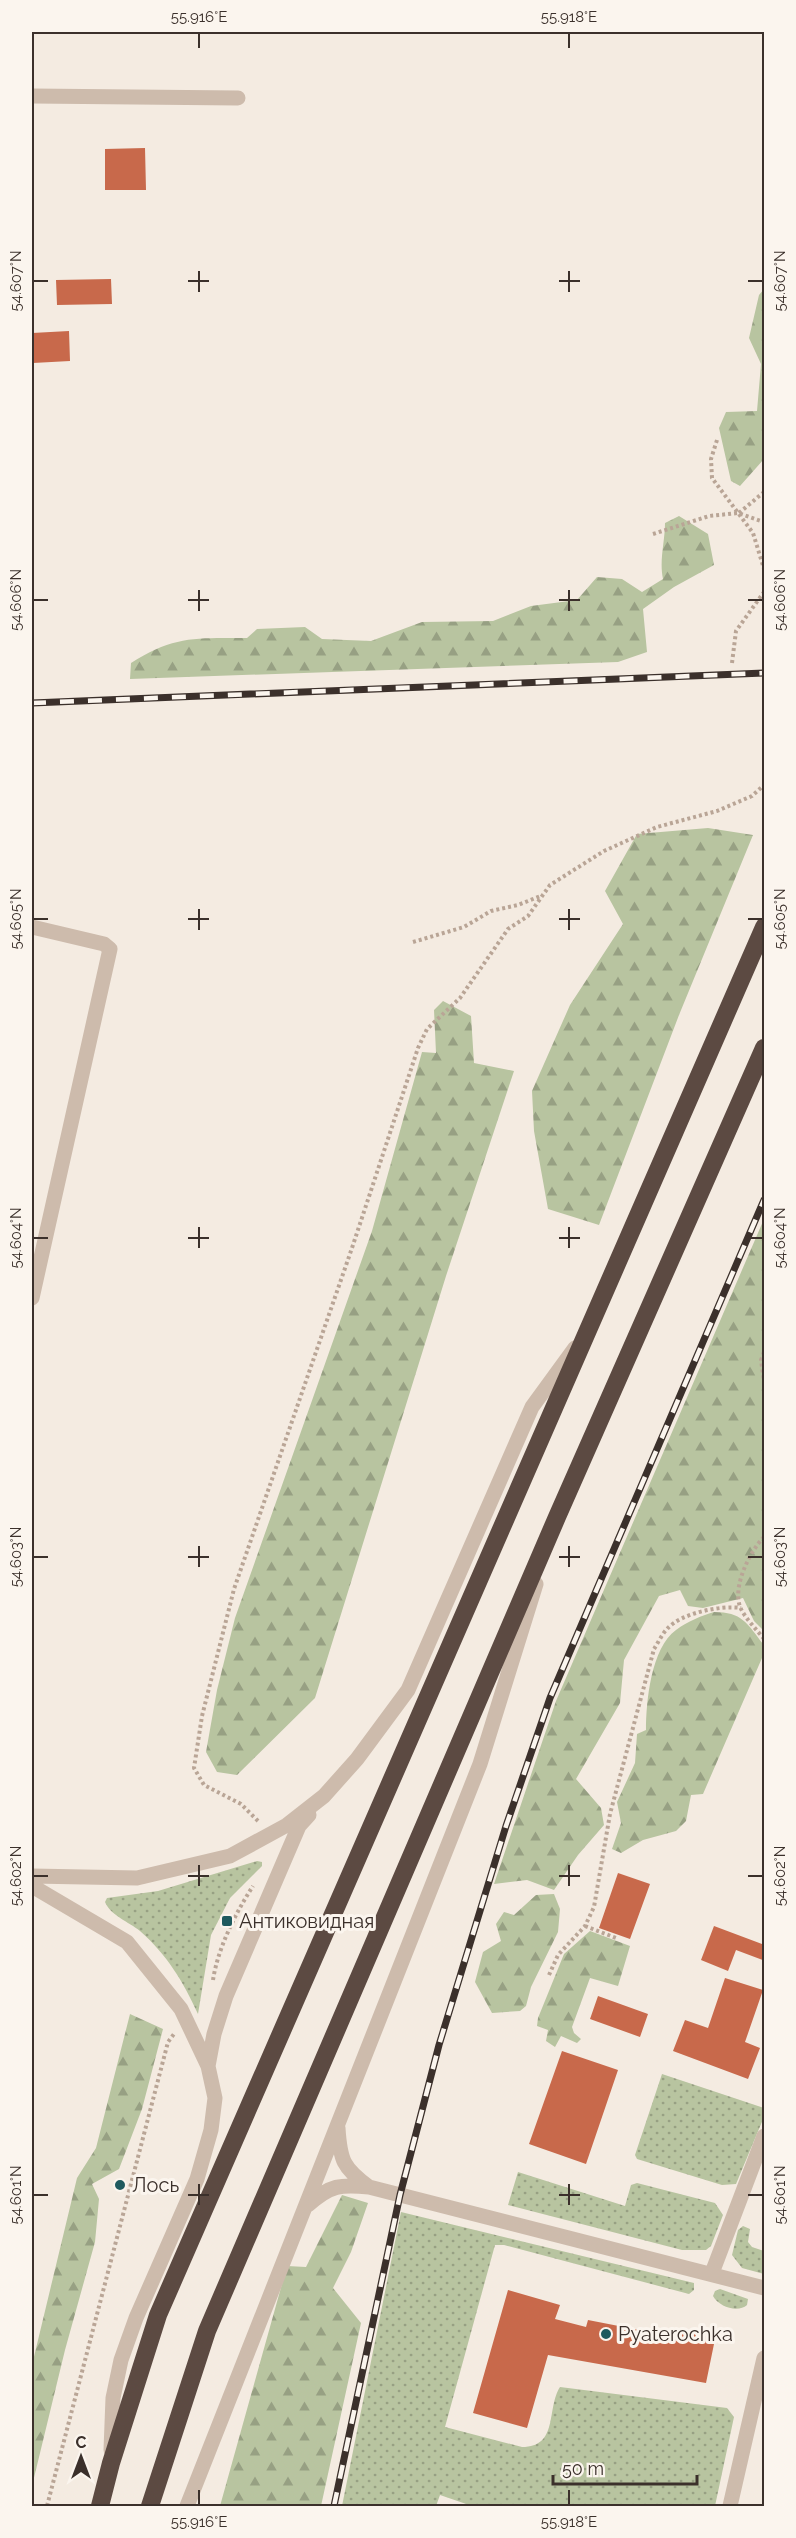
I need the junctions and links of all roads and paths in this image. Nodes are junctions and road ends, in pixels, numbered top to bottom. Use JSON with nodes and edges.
{"nodes":[{"id":1,"x":32,"y":96,"type":"edge"},
{"id":2,"x":238,"y":98,"type":"dead end"},
{"id":3,"x":717,"y":440,"type":"dead end"},
{"id":4,"x":765,"y":492,"type":"edge"},
{"id":5,"x":738,"y":513,"type":"junction"},
{"id":6,"x":765,"y":522,"type":"edge"},
{"id":7,"x":652,"y":534,"type":"dead end"},
{"id":8,"x":765,"y":569,"type":"edge"},
{"id":9,"x":765,"y":592,"type":"edge"},
{"id":10,"x":732,"y":663,"type":"dead end"},
{"id":11,"x":765,"y":785,"type":"edge"},
{"id":12,"x":544,"y":894,"type":"junction"},
{"id":13,"x":32,"y":927,"type":"edge"},
{"id":14,"x":765,"y":927,"type":"edge"},
{"id":15,"x":413,"y":942,"type":"dead end"},
{"id":16,"x":765,"y":1048,"type":"edge"},
{"id":17,"x":32,"y":1298,"type":"edge"},
{"id":18,"x":586,"y":1334,"type":"junction"},
{"id":19,"x":765,"y":1352,"type":"edge"},
{"id":20,"x":765,"y":1381,"type":"edge"},
{"id":21,"x":557,"y":1517,"type":"junction"},
{"id":22,"x":765,"y":1537,"type":"edge"},
{"id":23,"x":741,"y":1608,"type":"junction"},
{"id":24,"x":765,"y":1639,"type":"edge"},
{"id":25,"x":324,"y":1796,"type":"junction"},
{"id":26,"x":258,"y":1821,"type":"dead end"},
{"id":27,"x":32,"y":1876,"type":"edge"},
{"id":28,"x":32,"y":1886,"type":"edge"},
{"id":29,"x":585,"y":1926,"type":"junction"},
{"id":30,"x":616,"y":1938,"type":"dead end"},
{"id":31,"x":549,"y":1975,"type":"dead end"},
{"id":32,"x":176,"y":2032,"type":"dead end"},
{"id":33,"x":208,"y":2066,"type":"junction"},
{"id":34,"x":337,"y":2125,"type":"junction"},
{"id":35,"x":765,"y":2136,"type":"edge"},
{"id":36,"x":369,"y":2187,"type":"junction"},
{"id":37,"x":304,"y":2209,"type":"junction"},
{"id":38,"x":712,"y":2273,"type":"junction"},
{"id":39,"x":765,"y":2288,"type":"edge"},
{"id":40,"x":765,"y":2358,"type":"edge"},
{"id":41,"x":111,"y":2463,"type":"junction"},
{"id":42,"x":47,"y":2506,"type":"edge"},
{"id":43,"x":100,"y":2506,"type":"edge"},
{"id":44,"x":150,"y":2506,"type":"edge"},
{"id":45,"x":187,"y":2506,"type":"edge"},
{"id":46,"x":730,"y":2506,"type":"edge"}],
"edges":[{"from":1,"to":2,"type":"street"},
{"from":3,"to":5,"type":"path"},
{"from":4,"to":5,"type":"path"},
{"from":5,"to":6,"type":"path"},
{"from":5,"to":7,"type":"path"},
{"from":5,"to":8,"type":"path"},
{"from":9,"to":10,"type":"path"},
{"from":11,"to":12,"type":"path"},
{"from":12,"to":15,"type":"path"},
{"from":12,"to":26,"type":"path"},
{"from":13,"to":17,"type":"street"},
{"from":14,"to":18,"type":"highway"},
{"from":16,"to":21,"type":"highway"},
{"from":18,"to":25,"type":"street"},
{"from":18,"to":41,"type":"highway"},
{"from":19,"to":20,"type":"path"},
{"from":21,"to":34,"type":"street"},
{"from":21,"to":44,"type":"highway"},
{"from":22,"to":23,"type":"path"},
{"from":23,"to":24,"type":"path"},
{"from":23,"to":29,"type":"path"},
{"from":25,"to":27,"type":"street"},
{"from":25,"to":33,"type":"street"},
{"from":28,"to":33,"type":"street"},
{"from":29,"to":30,"type":"path"},
{"from":29,"to":31,"type":"path"},
{"from":32,"to":42,"type":"path"},
{"from":33,"to":41,"type":"street"},
{"from":34,"to":36,"type":"street"},
{"from":34,"to":37,"type":"street"},
{"from":35,"to":38,"type":"street"},
{"from":36,"to":37,"type":"street"},
{"from":36,"to":38,"type":"street"},
{"from":37,"to":45,"type":"street"},
{"from":38,"to":39,"type":"street"},
{"from":40,"to":46,"type":"street"},
{"from":41,"to":43,"type":"highway"}]}
